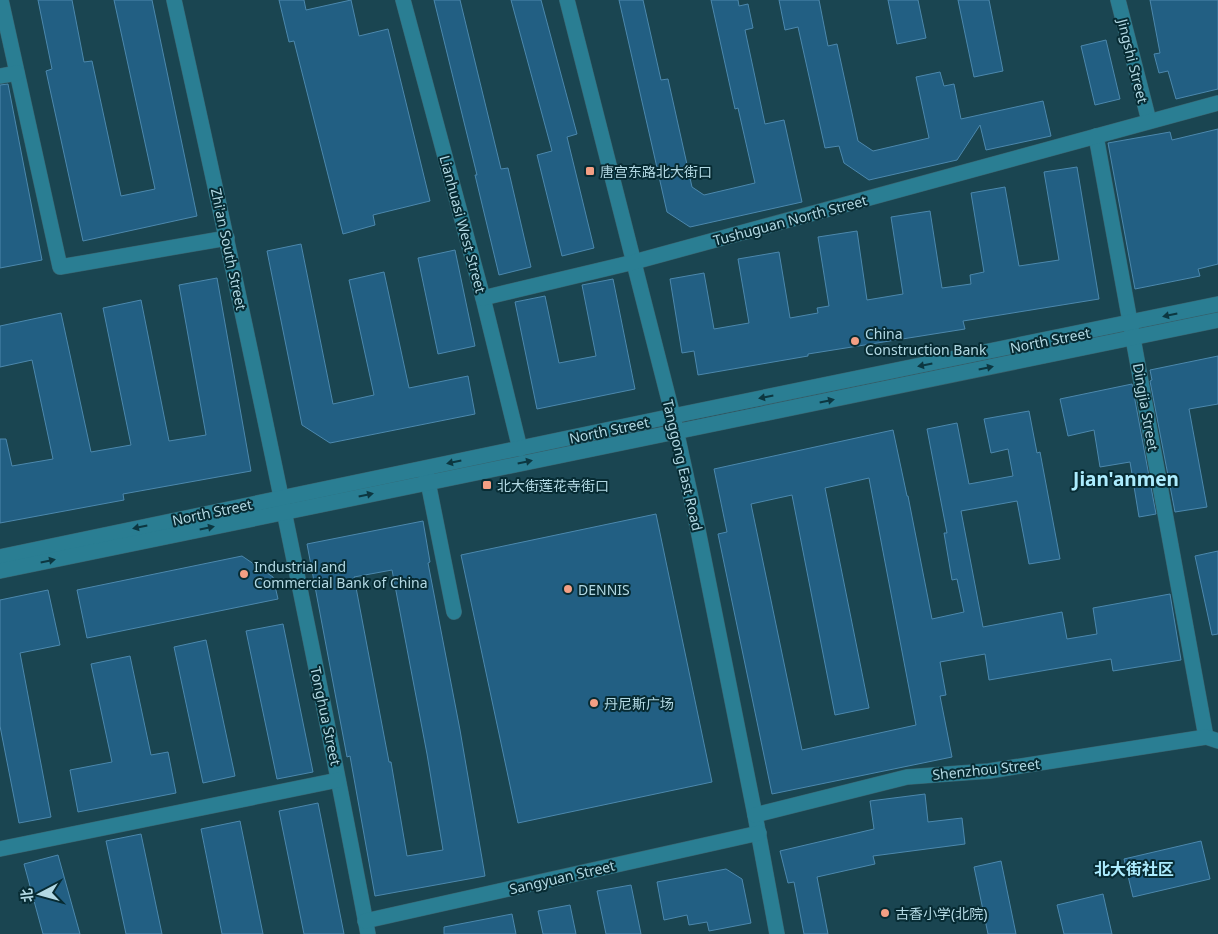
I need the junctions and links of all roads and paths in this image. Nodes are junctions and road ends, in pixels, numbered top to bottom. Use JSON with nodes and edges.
{"nodes":[{"id":1,"x":1,"y":0,"type":"edge"},
{"id":2,"x":174,"y":0,"type":"edge"},
{"id":3,"x":403,"y":0,"type":"edge"},
{"id":4,"x":567,"y":0,"type":"edge"},
{"id":5,"x":1118,"y":0,"type":"edge"},
{"id":6,"x":17,"y":73,"type":"junction"},
{"id":7,"x":0,"y":76,"type":"edge"},
{"id":8,"x":1218,"y":103,"type":"edge"},
{"id":9,"x":1148,"y":121,"type":"junction"},
{"id":10,"x":1096,"y":136,"type":"junction"},
{"id":11,"x":227,"y":238,"type":"junction"},
{"id":12,"x":634,"y":262,"type":"junction"},
{"id":13,"x":483,"y":298,"type":"junction"},
{"id":14,"x":1218,"y":304,"type":"edge"},
{"id":15,"x":1218,"y":320,"type":"edge"},
{"id":16,"x":1132,"y":331,"type":"junction"},
{"id":17,"x":672,"y":416,"type":"junction"},
{"id":18,"x":676,"y":432,"type":"junction"},
{"id":19,"x":520,"y":449,"type":"junction"},
{"id":20,"x":426,"y":475,"type":"junction"},
{"id":21,"x":282,"y":505,"type":"junction"},
{"id":22,"x":0,"y":557,"type":"edge"},
{"id":23,"x":0,"y":571,"type":"edge"},
{"id":24,"x":454,"y":612,"type":"dead end"},
{"id":25,"x":1212,"y":739,"type":"edge"},
{"id":26,"x":338,"y":780,"type":"junction"},
{"id":27,"x":755,"y":815,"type":"junction"},
{"id":28,"x":759,"y":833,"type":"junction"},
{"id":29,"x":0,"y":849,"type":"edge"},
{"id":30,"x":366,"y":928,"type":"edge"},
{"id":31,"x":778,"y":934,"type":"edge"}],
"edges":[{"from":1,"to":6,"type":"street"},
{"from":2,"to":11,"type":"street","name":"Zhi'an South Street"},
{"from":3,"to":13,"type":"street","name":"Lianhuasi West Street"},
{"from":4,"to":12,"type":"street","name":"Tanggong East Road"},
{"from":5,"to":9,"type":"street","name":"Jingshi Street"},
{"from":6,"to":7,"type":"street"},
{"from":6,"to":11,"type":"street"},
{"from":8,"to":9,"type":"street","name":"Tushuguan North Street"},
{"from":9,"to":10,"type":"street","name":"Tushuguan North Street"},
{"from":10,"to":12,"type":"street","name":"Tushuguan North Street"},
{"from":10,"to":16,"type":"street","name":"Dingjia Street"},
{"from":11,"to":21,"type":"street","name":"Zhi'an South Street"},
{"from":12,"to":13,"type":"street","name":"Tushuguan North Street"},
{"from":12,"to":17,"type":"street","name":"Tanggong East Road"},
{"from":13,"to":19,"type":"street","name":"Lianhuasi West Street"},
{"from":14,"to":16,"type":"street","name":"North Street","one_way":true},
{"from":15,"to":16,"type":"street","name":"North Street"},
{"from":16,"to":17,"type":"street","name":"North Street","one_way":true},
{"from":18,"to":16,"type":"street","name":"North Street","one_way":true},
{"from":16,"to":25,"type":"street","name":"Dingjia Street"},
{"from":17,"to":18,"type":"street","name":"Tanggong East Road"},
{"from":17,"to":19,"type":"street","name":"North Street"},
{"from":20,"to":18,"type":"street","name":"North Street","one_way":true},
{"from":18,"to":27,"type":"street","name":"Tanggong East Road"},
{"from":19,"to":20,"type":"street","name":"North Street","one_way":true},
{"from":20,"to":21,"type":"street","name":"North Street"},
{"from":20,"to":24,"type":"street"},
{"from":21,"to":22,"type":"street","name":"North Street","one_way":true},
{"from":23,"to":21,"type":"street","name":"North Street","one_way":true},
{"from":21,"to":26,"type":"street","name":"Tonghua Street"},
{"from":25,"to":27,"type":"street","name":"Shenzhou Street"},
{"from":26,"to":29,"type":"street"},
{"from":26,"to":30,"type":"street","name":"Tonghua Street"},
{"from":27,"to":28,"type":"street","name":"Tanggong East Road"},
{"from":28,"to":30,"type":"street","name":"Sangyuan Street"},
{"from":28,"to":31,"type":"street","name":"Tanggong East Road"}]}
